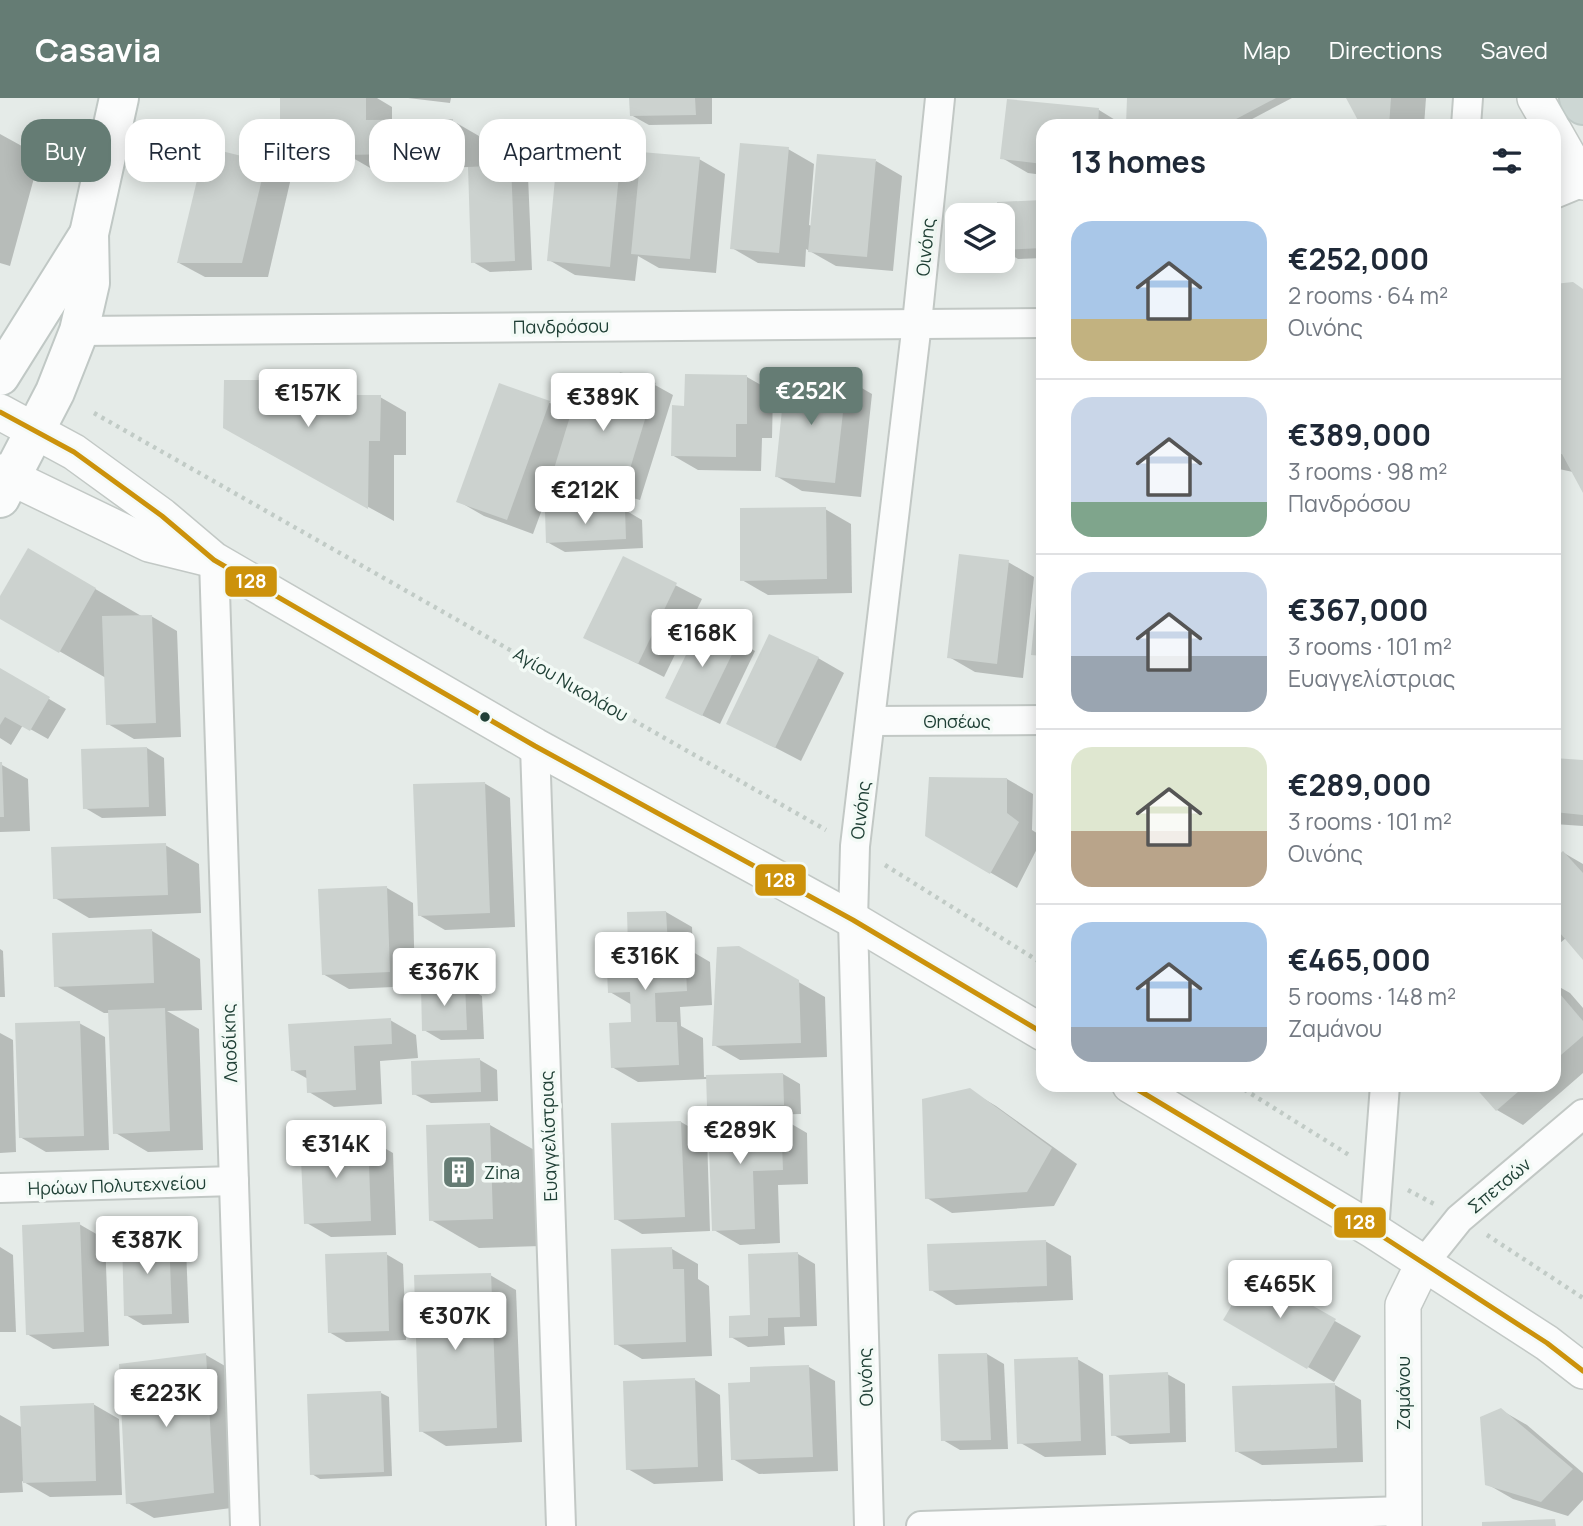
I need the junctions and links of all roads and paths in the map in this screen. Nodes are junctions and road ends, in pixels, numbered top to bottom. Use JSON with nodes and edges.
{"nodes":[{"id":1,"x":119,"y":98,"type":"edge"},
{"id":2,"x":940,"y":98,"type":"edge"},
{"id":3,"x":1468,"y":98,"type":"edge"},
{"id":4,"x":1535,"y":98,"type":"edge"},
{"id":5,"x":1579,"y":98,"type":"edge"},
{"id":6,"x":1583,"y":105,"type":"edge"},
{"id":7,"x":1466,"y":119,"type":"edge"},
{"id":8,"x":1547,"y":119,"type":"edge"},
{"id":9,"x":1561,"y":143,"type":"edge"},
{"id":10,"x":1583,"y":182,"type":"edge"},
{"id":11,"x":1561,"y":191,"type":"edge"},
{"id":12,"x":89,"y":234,"type":"junction"},
{"id":13,"x":917,"y":323,"type":"junction"},
{"id":14,"x":1036,"y":323,"type":"edge"},
{"id":15,"x":79,"y":331,"type":"junction"},
{"id":16,"x":0,"y":376,"type":"edge"},
{"id":17,"x":0,"y":412,"type":"edge"},
{"id":18,"x":94,"y":413,"type":"dead end"},
{"id":19,"x":34,"y":430,"type":"junction"},
{"id":20,"x":3,"y":483,"type":"edge"},
{"id":21,"x":214,"y":560,"type":"junction"},
{"id":22,"x":1036,"y":720,"type":"edge"},
{"id":23,"x":871,"y":721,"type":"junction"},
{"id":24,"x":534,"y":746,"type":"junction"},
{"id":25,"x":855,"y":846,"type":"junction"},
{"id":26,"x":853,"y":920,"type":"junction"},
{"id":27,"x":1036,"y":960,"type":"edge"},
{"id":28,"x":1036,"y":1029,"type":"edge"},
{"id":29,"x":1142,"y":1092,"type":"edge"},
{"id":30,"x":1384,"y":1092,"type":"edge"},
{"id":31,"x":1583,"y":1114,"type":"edge"},
{"id":32,"x":233,"y":1181,"type":"junction"},
{"id":33,"x":0,"y":1188,"type":"edge"},
{"id":34,"x":1374,"y":1231,"type":"junction"},
{"id":35,"x":1423,"y":1264,"type":"junction"},
{"id":36,"x":1583,"y":1371,"type":"edge"},
{"id":37,"x":1404,"y":1518,"type":"edge"},
{"id":38,"x":245,"y":1526,"type":"edge"},
{"id":39,"x":561,"y":1526,"type":"edge"},
{"id":40,"x":869,"y":1526,"type":"edge"},
{"id":41,"x":922,"y":1526,"type":"edge"}],
"edges":[{"from":1,"to":12,"type":"main road"},
{"from":2,"to":13,"type":"street","name":"Οινόης"},
{"from":3,"to":7,"type":"street"},
{"from":4,"to":8,"type":"street"},
{"from":5,"to":6,"type":"main road"},
{"from":9,"to":10,"type":"street"},
{"from":10,"to":11,"type":"street"},
{"from":12,"to":15,"type":"main road"},
{"from":12,"to":16,"type":"main road"},
{"from":13,"to":14,"type":"street","name":"Πανδρόσου"},
{"from":13,"to":15,"type":"street","name":"Πανδρόσου"},
{"from":13,"to":23,"type":"street","name":"Οινόης"},
{"from":15,"to":19,"type":"main road"},
{"from":17,"to":19,"type":"street"},
{"from":18,"to":25,"type":"path","name":"Αγίου Νικολάου"},
{"from":19,"to":20,"type":"main road"},
{"from":19,"to":21,"type":"street"},
{"from":20,"to":21,"type":"street"},
{"from":21,"to":24,"type":"street"},
{"from":21,"to":32,"type":"street","name":"Λαοδίκης"},
{"from":22,"to":23,"type":"street","name":"Θησέως"},
{"from":23,"to":25,"type":"street","name":"Οινόης"},
{"from":24,"to":26,"type":"street"},
{"from":24,"to":39,"type":"street","name":"Ευαγγελίστριας"},
{"from":25,"to":26,"type":"street","name":"Οινόης"},
{"from":25,"to":27,"type":"path","name":"Αγίου Νικολάου"},
{"from":26,"to":28,"type":"street"},
{"from":26,"to":40,"type":"street","name":"Οινόης"},
{"from":29,"to":34,"type":"street"},
{"from":30,"to":34,"type":"street"},
{"from":31,"to":35,"type":"street","name":"Σπετσών"},
{"from":32,"to":33,"type":"street","name":"Ηρώων Πολυτεχνείου"},
{"from":32,"to":38,"type":"street","name":"Λαοδίκης"},
{"from":34,"to":35,"type":"street"},
{"from":35,"to":36,"type":"street"},
{"from":35,"to":37,"type":"street","name":"Ζαμάνου"},
{"from":37,"to":41,"type":"street"}]}
